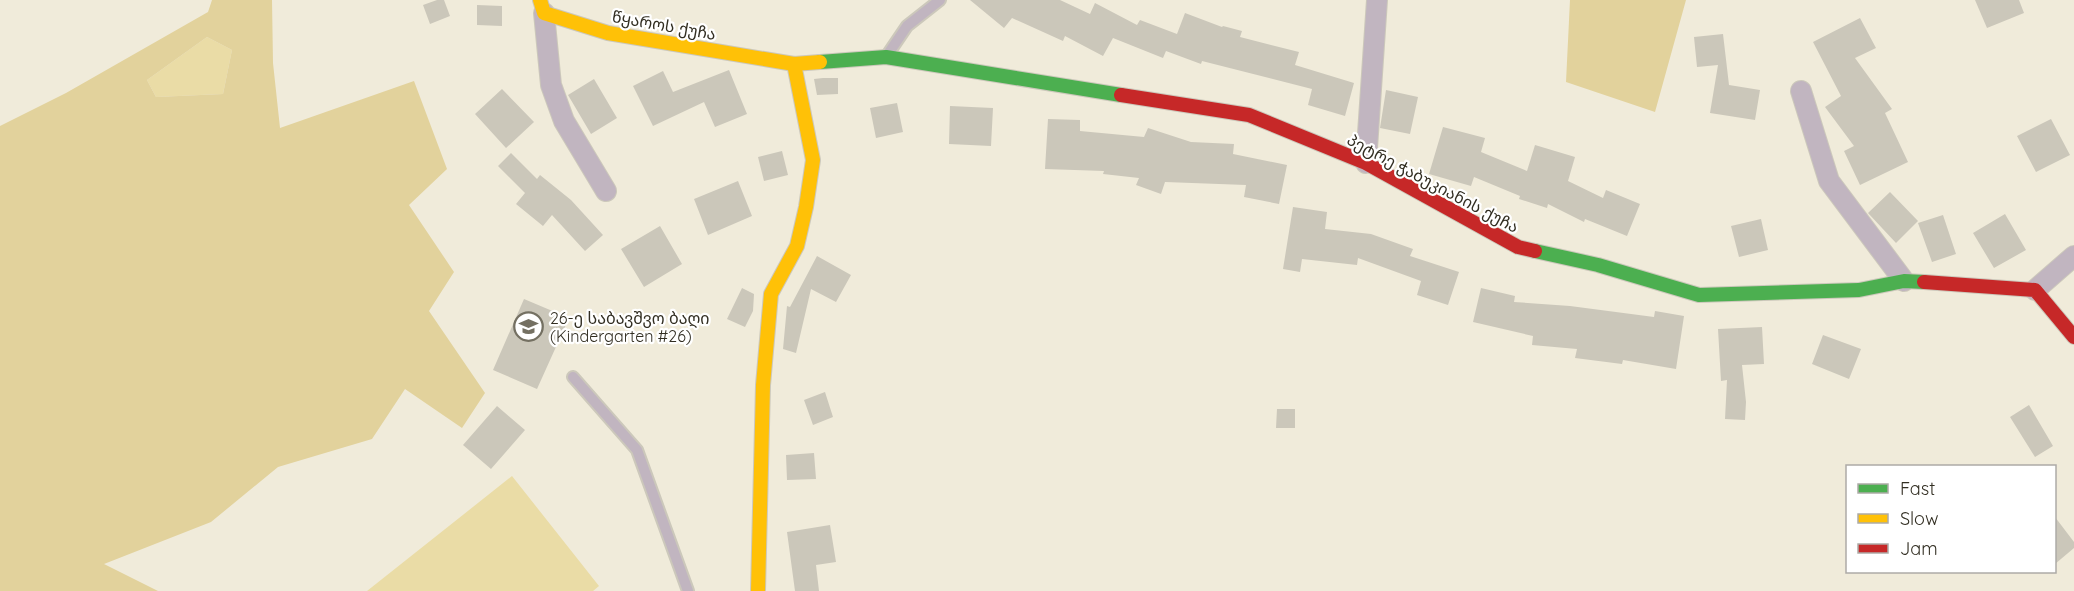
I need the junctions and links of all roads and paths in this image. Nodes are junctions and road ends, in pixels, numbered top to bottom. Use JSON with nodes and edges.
{"nodes":[{"id":1,"x":940,"y":0,"type":"edge"},
{"id":2,"x":1377,"y":0,"type":"edge"},
{"id":3,"x":542,"y":6,"type":"edge"},
{"id":4,"x":886,"y":57,"type":"junction"},
{"id":5,"x":794,"y":64,"type":"junction"},
{"id":6,"x":1801,"y":91,"type":"dead end"},
{"id":7,"x":1366,"y":163,"type":"junction"},
{"id":8,"x":606,"y":191,"type":"dead end"},
{"id":9,"x":2074,"y":256,"type":"edge"},
{"id":10,"x":1904,"y":281,"type":"junction"},
{"id":11,"x":2035,"y":290,"type":"junction"},
{"id":12,"x":2074,"y":337,"type":"edge"},
{"id":13,"x":573,"y":377,"type":"dead end"},
{"id":14,"x":688,"y":591,"type":"edge"},
{"id":15,"x":758,"y":591,"type":"edge"}],
"edges":[{"from":1,"to":4,"type":"lane"},
{"from":2,"to":7,"type":"street"},
{"from":3,"to":5,"type":"street","name":"წყაროს ქუჩა"},
{"from":3,"to":8,"type":"street"},
{"from":4,"to":5,"type":"street","name":"პეტრე ჭაბუკიანის ქუჩა"},
{"from":4,"to":7,"type":"street","name":"პეტრე ჭაბუკიანის ქუჩა"},
{"from":5,"to":15,"type":"street"},
{"from":6,"to":10,"type":"street"},
{"from":7,"to":10,"type":"street","name":"პეტრე ჭაბუკიანის ქუჩა"},
{"from":9,"to":11,"type":"street"},
{"from":10,"to":11,"type":"street","name":"პეტრე ჭაბუკიანის ქუჩა"},
{"from":11,"to":12,"type":"street"},
{"from":13,"to":14,"type":"lane"}]}
